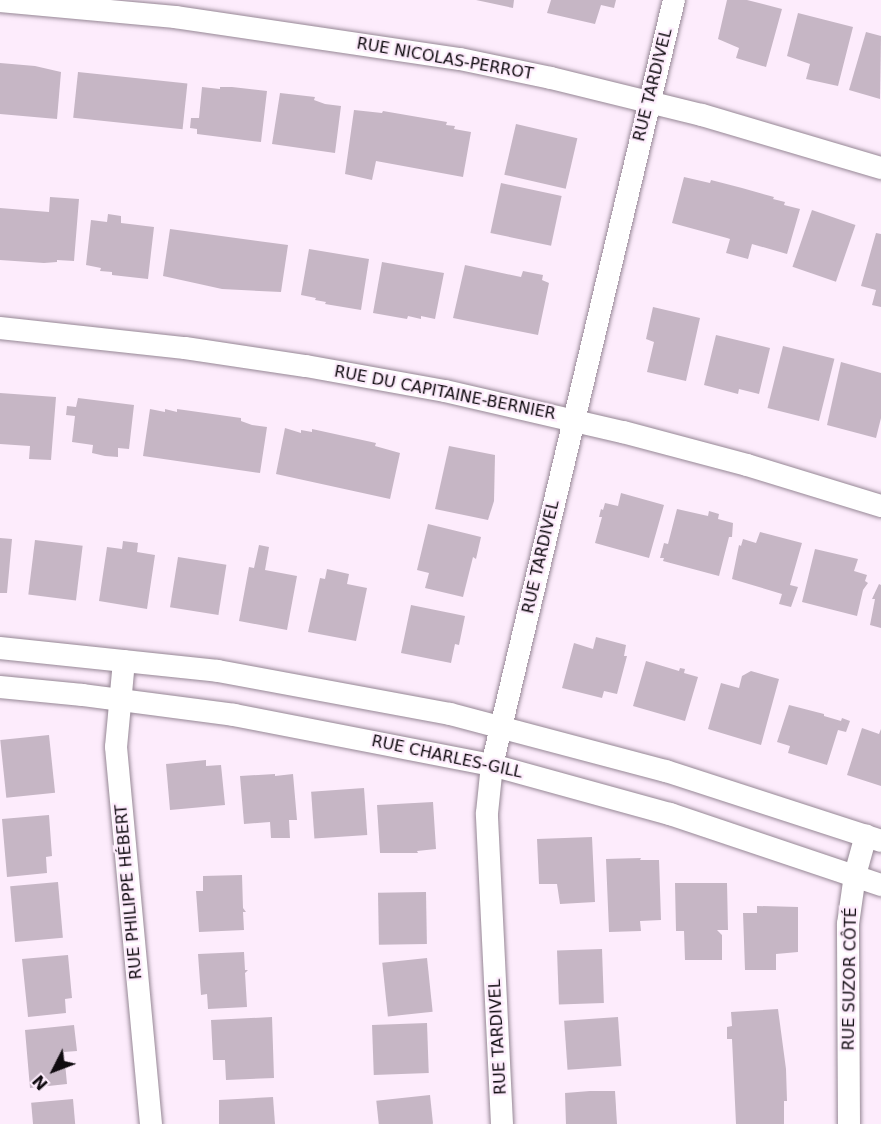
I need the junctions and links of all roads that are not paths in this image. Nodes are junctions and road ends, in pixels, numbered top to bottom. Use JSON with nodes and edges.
{"nodes":[{"id":1,"x":674,"y":0,"type":"edge"},
{"id":2,"x":0,"y":1,"type":"edge"},
{"id":3,"x":648,"y":102,"type":"junction"},
{"id":4,"x":881,"y":168,"type":"edge"},
{"id":5,"x":0,"y":328,"type":"edge"},
{"id":6,"x":574,"y":419,"type":"junction"},
{"id":7,"x":881,"y":506,"type":"edge"},
{"id":8,"x":0,"y":648,"type":"edge"},
{"id":9,"x":124,"y":661,"type":"junction"},
{"id":10,"x":0,"y":687,"type":"edge"},
{"id":11,"x":119,"y":699,"type":"junction"},
{"id":12,"x":501,"y":725,"type":"junction"},
{"id":13,"x":492,"y":765,"type":"junction"},
{"id":14,"x":874,"y":838,"type":"edge"},
{"id":15,"x":855,"y":875,"type":"junction"},
{"id":16,"x":881,"y":885,"type":"edge"},
{"id":17,"x":151,"y":1124,"type":"edge"},
{"id":18,"x":502,"y":1124,"type":"edge"},
{"id":19,"x":849,"y":1124,"type":"edge"}],
"edges":[{"from":1,"to":3,"type":"street","name":"RUE TARDIVEL"},
{"from":2,"to":3,"type":"street","name":"RUE NICOLAS-PERROT"},
{"from":3,"to":4,"type":"street","name":"RUE NICOLAS-PERROT"},
{"from":3,"to":6,"type":"street","name":"RUE TARDIVEL"},
{"from":5,"to":6,"type":"street","name":"RUE DU CAPITAINE-BERNIER"},
{"from":6,"to":7,"type":"street","name":"RUE DU CAPITAINE-BERNIER"},
{"from":6,"to":12,"type":"street","name":"RUE TARDIVEL"},
{"from":8,"to":9,"type":"street"},
{"from":9,"to":11,"type":"street","name":"RUE PHILIPPE HÉBERT"},
{"from":9,"to":12,"type":"street"},
{"from":10,"to":11,"type":"street","name":"RUE CHARLES-GILL"},
{"from":11,"to":13,"type":"street","name":"RUE CHARLES-GILL"},
{"from":11,"to":17,"type":"street","name":"RUE PHILIPPE HÉBERT"},
{"from":12,"to":13,"type":"street","name":"RUE TARDIVEL"},
{"from":12,"to":14,"type":"street"},
{"from":13,"to":15,"type":"street","name":"RUE CHARLES-GILL"},
{"from":13,"to":18,"type":"street","name":"RUE TARDIVEL"},
{"from":14,"to":15,"type":"street","name":"RUE SUZOR CÔTÉ"},
{"from":15,"to":16,"type":"street","name":"RUE CHARLES-GILL"},
{"from":15,"to":19,"type":"street","name":"RUE SUZOR CÔTÉ"}]}
